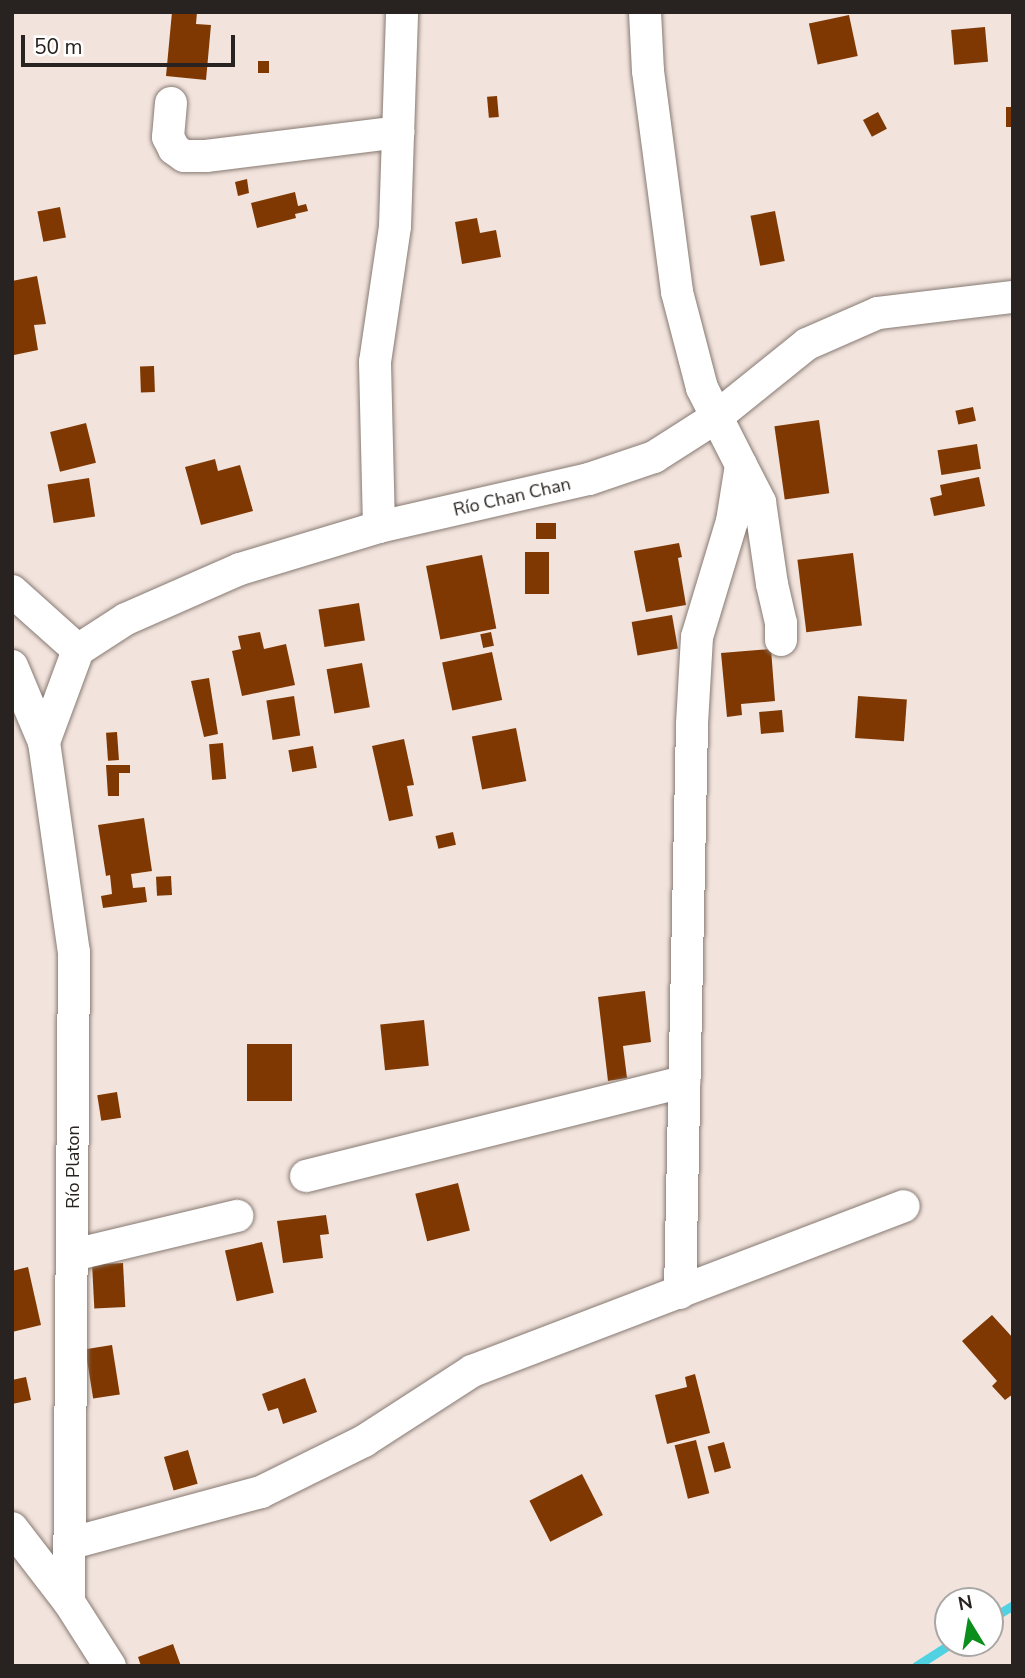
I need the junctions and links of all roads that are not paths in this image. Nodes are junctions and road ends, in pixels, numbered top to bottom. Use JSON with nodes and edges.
{"nodes":[{"id":1,"x":402,"y":12,"type":"edge"},
{"id":2,"x":645,"y":12,"type":"edge"},
{"id":3,"x":172,"y":103,"type":"dead end"},
{"id":4,"x":399,"y":132,"type":"junction"},
{"id":5,"x":1013,"y":297,"type":"edge"},
{"id":6,"x":715,"y":418,"type":"junction"},
{"id":7,"x":741,"y":466,"type":"junction"},
{"id":8,"x":379,"y":527,"type":"junction"},
{"id":9,"x":12,"y":591,"type":"edge"},
{"id":10,"x":781,"y":640,"type":"dead end"},
{"id":11,"x":78,"y":650,"type":"junction"},
{"id":12,"x":12,"y":666,"type":"edge"},
{"id":13,"x":44,"y":742,"type":"junction"},
{"id":14,"x":684,"y":1082,"type":"junction"},
{"id":15,"x":306,"y":1176,"type":"dead end"},
{"id":16,"x":904,"y":1206,"type":"dead end"},
{"id":17,"x":237,"y":1216,"type":"dead end"},
{"id":18,"x":73,"y":1255,"type":"junction"},
{"id":19,"x":680,"y":1293,"type":"junction"},
{"id":20,"x":12,"y":1528,"type":"edge"},
{"id":21,"x":72,"y":1543,"type":"junction"},
{"id":22,"x":69,"y":1602,"type":"junction"},
{"id":23,"x":110,"y":1666,"type":"edge"}],
"edges":[{"from":1,"to":4,"type":"street"},
{"from":2,"to":6,"type":"street"},
{"from":3,"to":4,"type":"street"},
{"from":4,"to":8,"type":"street"},
{"from":5,"to":6,"type":"street","name":"Río Chan Chan"},
{"from":6,"to":7,"type":"street"},
{"from":6,"to":8,"type":"street","name":"Río Chan Chan"},
{"from":7,"to":10,"type":"street"},
{"from":7,"to":14,"type":"street"},
{"from":8,"to":11,"type":"street","name":"Río Chan Chan"},
{"from":9,"to":11,"type":"street"},
{"from":11,"to":13,"type":"street"},
{"from":12,"to":13,"type":"street","name":"Río Platon"},
{"from":13,"to":18,"type":"street","name":"Río Platon"},
{"from":14,"to":15,"type":"street"},
{"from":14,"to":19,"type":"street"},
{"from":16,"to":19,"type":"street"},
{"from":17,"to":18,"type":"street"},
{"from":18,"to":21,"type":"street","name":"Río Platon"},
{"from":19,"to":21,"type":"street"},
{"from":20,"to":22,"type":"street"},
{"from":21,"to":22,"type":"street","name":"Río Platon"},
{"from":22,"to":23,"type":"street"}]}
